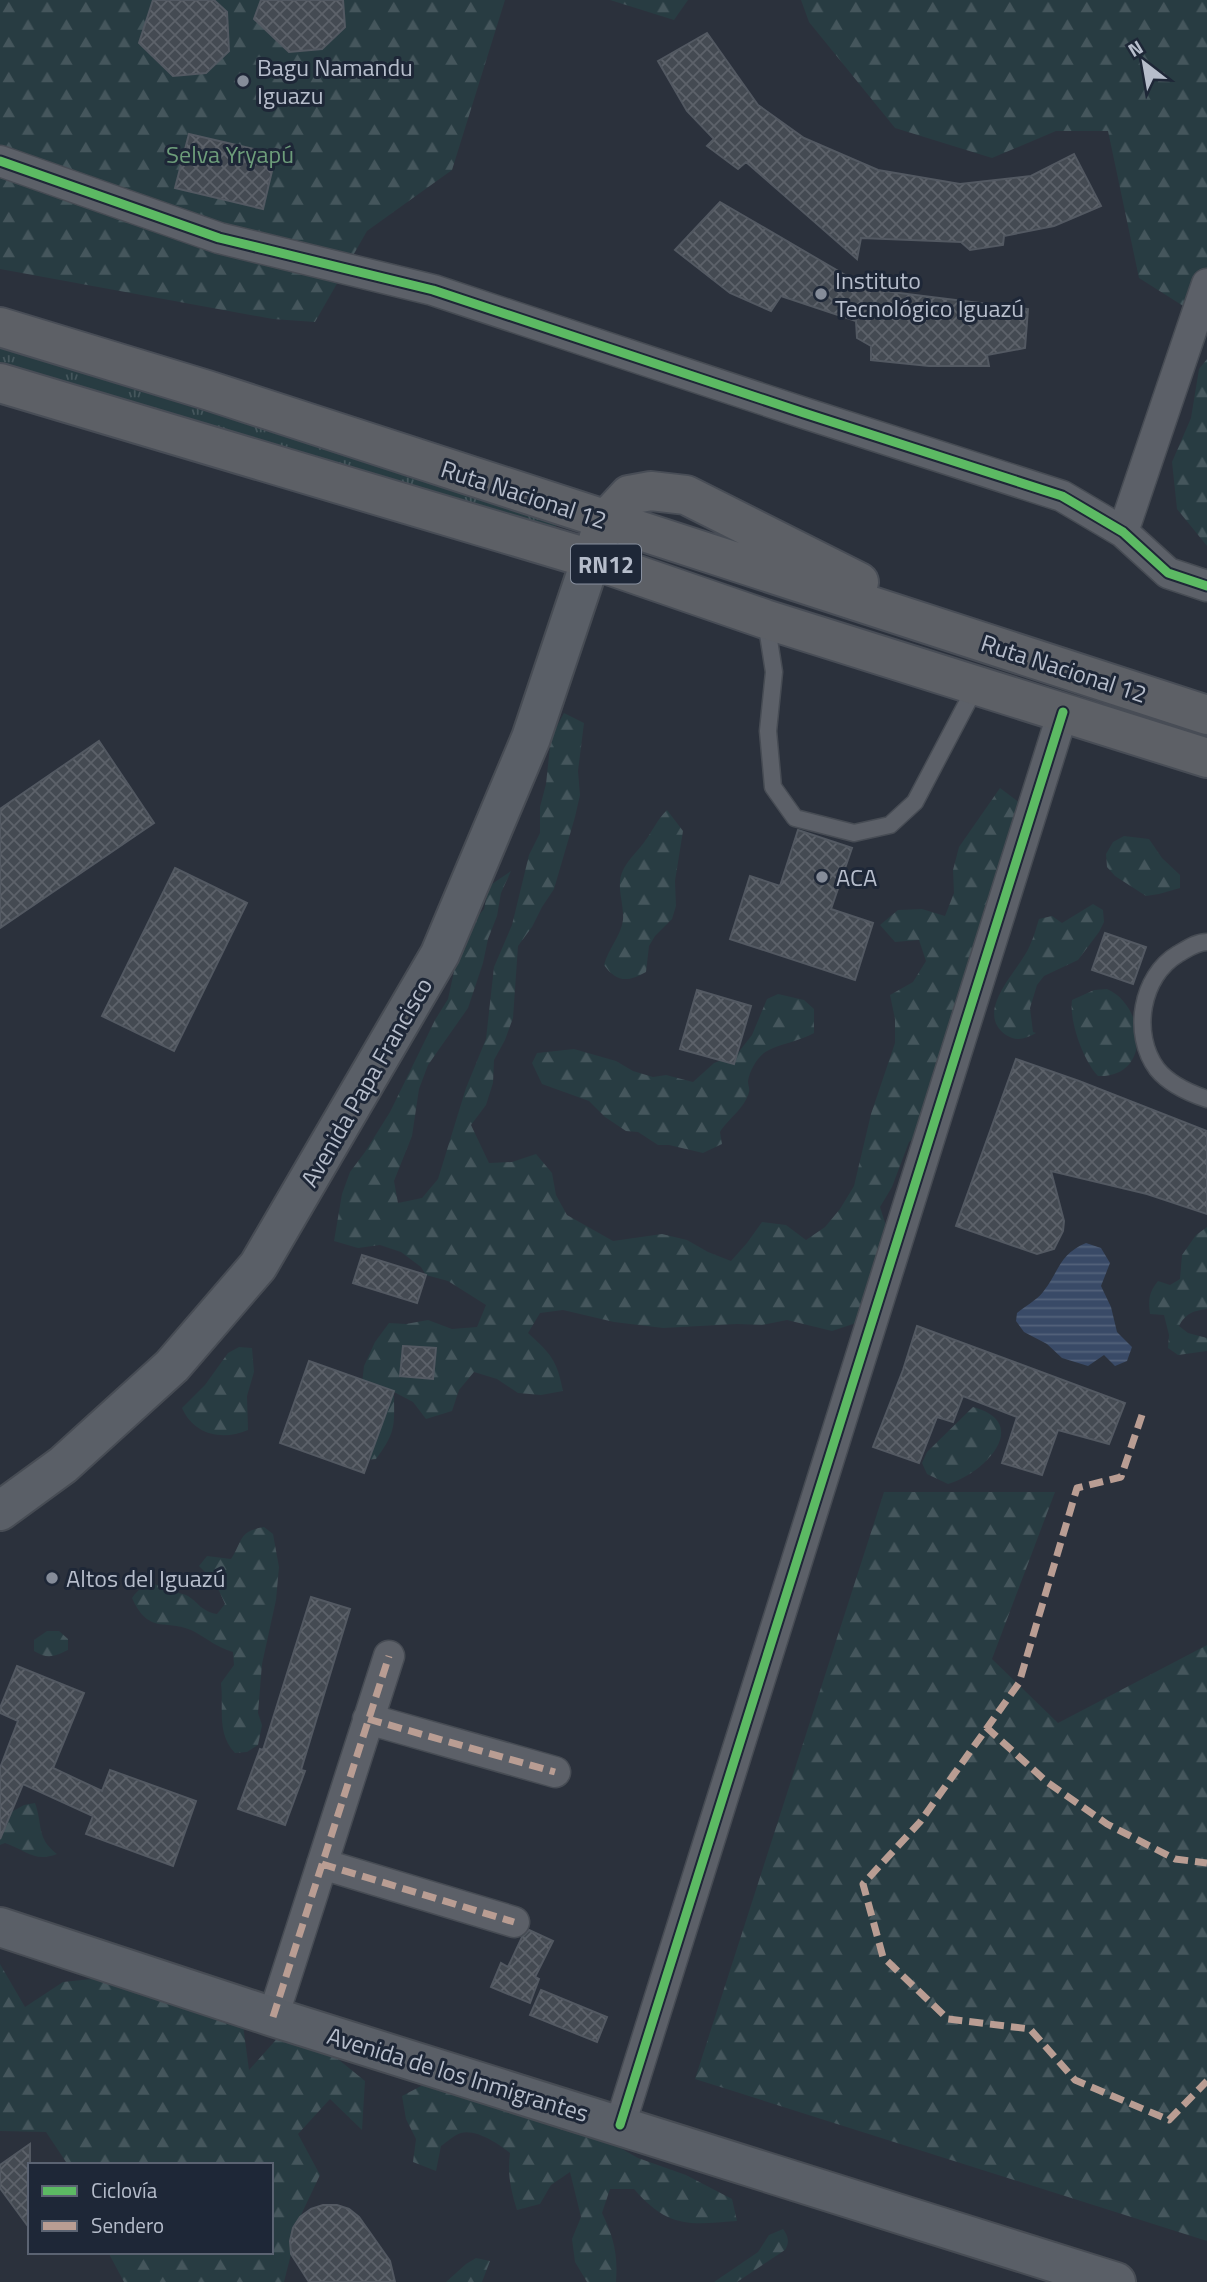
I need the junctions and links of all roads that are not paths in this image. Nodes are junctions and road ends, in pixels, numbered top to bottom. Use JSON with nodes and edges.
{"nodes":[{"id":1,"x":0,"y":161,"type":"edge"},
{"id":2,"x":1207,"y":284,"type":"edge"},
{"id":3,"x":0,"y":327,"type":"edge"},
{"id":4,"x":0,"y":383,"type":"edge"},
{"id":5,"x":604,"y":521,"type":"junction"},
{"id":6,"x":1123,"y":532,"type":"junction"},
{"id":7,"x":591,"y":559,"type":"junction"},
{"id":8,"x":1207,"y":586,"type":"edge"},
{"id":9,"x":765,"y":619,"type":"junction"},
{"id":10,"x":977,"y":684,"type":"junction"},
{"id":11,"x":1063,"y":712,"type":"junction"},
{"id":12,"x":1207,"y":715,"type":"edge"},
{"id":13,"x":1207,"y":758,"type":"edge"},
{"id":14,"x":1207,"y":942,"type":"edge"},
{"id":15,"x":1207,"y":1099,"type":"edge"},
{"id":16,"x":0,"y":1511,"type":"edge"},
{"id":17,"x":389,"y":1656,"type":"dead end"},
{"id":18,"x":368,"y":1719,"type":"junction"},
{"id":19,"x":555,"y":1772,"type":"dead end"},
{"id":20,"x":322,"y":1864,"type":"junction"},
{"id":21,"x":514,"y":1922,"type":"dead end"},
{"id":22,"x":0,"y":1927,"type":"edge"},
{"id":23,"x":273,"y":2017,"type":"junction"},
{"id":24,"x":620,"y":2125,"type":"junction"},
{"id":25,"x":1116,"y":2282,"type":"edge"}],
"edges":[{"from":1,"to":6,"type":"street"},
{"from":2,"to":6,"type":"street"},
{"from":3,"to":5,"type":"highway","name":"Ruta Nacional 12","number":"RN12"},
{"from":4,"to":7,"type":"highway","name":"Ruta Nacional 12","number":"RN12"},
{"from":5,"to":7,"type":"highway"},
{"from":5,"to":12,"type":"highway","name":"Ruta Nacional 12"},
{"from":6,"to":8,"type":"street"},
{"from":7,"to":9,"type":"highway","name":"Ruta Nacional 12","number":"RN12"},
{"from":7,"to":16,"type":"main road","name":"Avenida Papa Francisco"},
{"from":9,"to":10,"type":"highway","name":"Ruta Nacional 12","number":"RN12"},
{"from":9,"to":10,"type":"lane"},
{"from":10,"to":11,"type":"highway","name":"Ruta Nacional 12","number":"RN12"},
{"from":11,"to":13,"type":"highway","name":"Ruta Nacional 12","number":"RN12"},
{"from":11,"to":24,"type":"street"},
{"from":14,"to":15,"type":"lane"},
{"from":17,"to":18,"type":"street"},
{"from":18,"to":19,"type":"street"},
{"from":18,"to":20,"type":"street"},
{"from":20,"to":21,"type":"street"},
{"from":20,"to":23,"type":"street"},
{"from":22,"to":23,"type":"main road","name":"Avenida de los Inmigrantes"},
{"from":23,"to":24,"type":"main road","name":"Avenida de los Inmigrantes"},
{"from":24,"to":25,"type":"main road","name":"Avenida de los Inmigrantes"}]}
